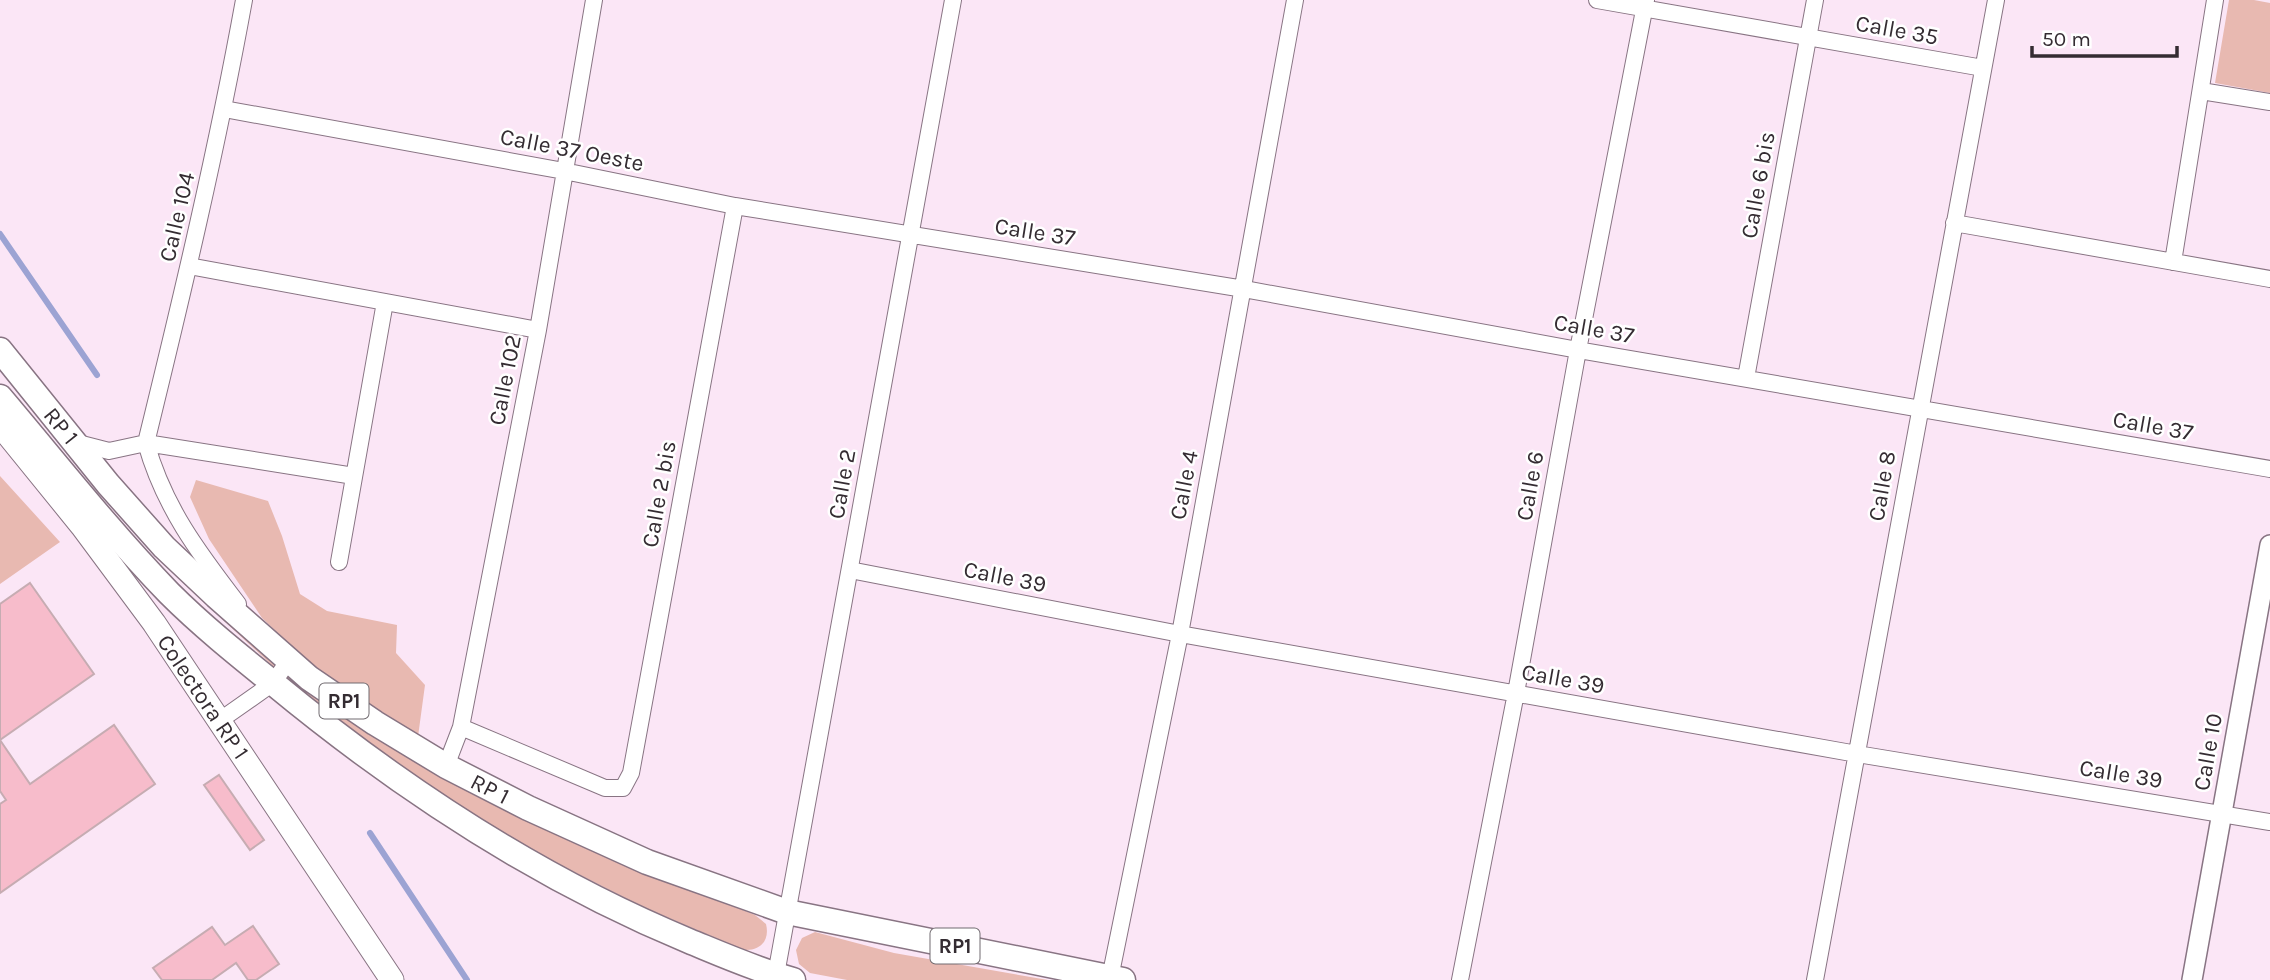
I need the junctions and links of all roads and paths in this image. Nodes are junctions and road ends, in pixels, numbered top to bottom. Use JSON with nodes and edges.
{"nodes":[{"id":1,"x":244,"y":0,"type":"edge"},
{"id":2,"x":594,"y":0,"type":"edge"},
{"id":3,"x":953,"y":0,"type":"edge"},
{"id":4,"x":1295,"y":0,"type":"edge"},
{"id":5,"x":1597,"y":0,"type":"edge"},
{"id":6,"x":1815,"y":0,"type":"edge"},
{"id":7,"x":1996,"y":0,"type":"edge"},
{"id":8,"x":2215,"y":0,"type":"edge"},
{"id":9,"x":1646,"y":4,"type":"edge"},
{"id":10,"x":1808,"y":37,"type":"junction"},
{"id":11,"x":1983,"y":68,"type":"junction"},
{"id":12,"x":2202,"y":91,"type":"junction"},
{"id":13,"x":2270,"y":102,"type":"edge"},
{"id":14,"x":224,"y":109,"type":"junction"},
{"id":15,"x":564,"y":171,"type":"junction"},
{"id":16,"x":736,"y":206,"type":"junction"},
{"id":17,"x":1954,"y":223,"type":"junction"},
{"id":18,"x":911,"y":235,"type":"junction"},
{"id":19,"x":2173,"y":262,"type":"junction"},
{"id":20,"x":189,"y":266,"type":"junction"},
{"id":21,"x":2270,"y":279,"type":"edge"},
{"id":22,"x":1244,"y":289,"type":"junction"},
{"id":23,"x":385,"y":302,"type":"junction"},
{"id":24,"x":538,"y":330,"type":"junction"},
{"id":25,"x":1578,"y":350,"type":"junction"},
{"id":26,"x":0,"y":351,"type":"edge"},
{"id":27,"x":1746,"y":378,"type":"junction"},
{"id":28,"x":0,"y":397,"type":"edge"},
{"id":29,"x":1919,"y":409,"type":"junction"},
{"id":30,"x":0,"y":425,"type":"edge"},
{"id":31,"x":74,"y":442,"type":"junction"},
{"id":32,"x":146,"y":443,"type":"junction"},
{"id":33,"x":2270,"y":469,"type":"edge"},
{"id":34,"x":354,"y":476,"type":"junction"},
{"id":35,"x":2270,"y":545,"type":"edge"},
{"id":36,"x":339,"y":562,"type":"dead end"},
{"id":37,"x":849,"y":570,"type":"junction"},
{"id":38,"x":1180,"y":634,"type":"junction"},
{"id":39,"x":267,"y":641,"type":"junction"},
{"id":40,"x":289,"y":660,"type":"junction"},
{"id":41,"x":274,"y":683,"type":"junction"},
{"id":42,"x":1516,"y":693,"type":"junction"},
{"id":43,"x":219,"y":721,"type":"junction"},
{"id":44,"x":461,"y":727,"type":"junction"},
{"id":45,"x":1857,"y":754,"type":"junction"},
{"id":46,"x":446,"y":766,"type":"junction"},
{"id":47,"x":2221,"y":814,"type":"junction"},
{"id":48,"x":2270,"y":822,"type":"edge"},
{"id":49,"x":787,"y":912,"type":"junction"},
{"id":50,"x":2192,"y":976,"type":"edge"},
{"id":51,"x":781,"y":978,"type":"edge"},
{"id":52,"x":1116,"y":979,"type":"edge"},
{"id":53,"x":392,"y":980,"type":"edge"},
{"id":54,"x":1460,"y":980,"type":"edge"},
{"id":55,"x":1815,"y":980,"type":"edge"}],
"edges":[{"from":1,"to":14,"type":"street","name":"Calle 104"},
{"from":2,"to":15,"type":"street","name":"Calle 102"},
{"from":3,"to":18,"type":"street","name":"Calle 2"},
{"from":4,"to":22,"type":"street","name":"Calle 4"},
{"from":5,"to":9,"type":"street","name":"Calle 35"},
{"from":6,"to":10,"type":"street","name":"Calle 6 bis"},
{"from":7,"to":11,"type":"street","name":"Calle 8"},
{"from":8,"to":12,"type":"street"},
{"from":9,"to":10,"type":"street","name":"Calle 35"},
{"from":9,"to":25,"type":"street","name":"Calle 6"},
{"from":10,"to":11,"type":"street","name":"Calle 35"},
{"from":10,"to":27,"type":"street","name":"Calle 6 bis"},
{"from":11,"to":17,"type":"street","name":"Calle 8"},
{"from":12,"to":13,"type":"street"},
{"from":12,"to":19,"type":"street"},
{"from":14,"to":15,"type":"street","name":"Calle 37 Oeste"},
{"from":14,"to":20,"type":"street","name":"Calle 104"},
{"from":15,"to":16,"type":"street","name":"Calle 37 Oeste"},
{"from":15,"to":24,"type":"street","name":"Calle 102"},
{"from":16,"to":18,"type":"street","name":"Calle 37 Oeste"},
{"from":16,"to":44,"type":"street","name":"Calle 2 bis"},
{"from":17,"to":19,"type":"street"},
{"from":17,"to":29,"type":"street","name":"Calle 8"},
{"from":18,"to":22,"type":"street","name":"Calle 37"},
{"from":18,"to":37,"type":"street","name":"Calle 2"},
{"from":19,"to":21,"type":"street"},
{"from":20,"to":23,"type":"street"},
{"from":20,"to":32,"type":"street","name":"Calle 104"},
{"from":22,"to":25,"type":"street","name":"Calle 37"},
{"from":22,"to":38,"type":"street","name":"Calle 4"},
{"from":23,"to":24,"type":"street"},
{"from":23,"to":34,"type":"street"},
{"from":24,"to":44,"type":"street","name":"Calle 102"},
{"from":25,"to":27,"type":"street","name":"Calle 37"},
{"from":25,"to":42,"type":"street","name":"Calle 6"},
{"from":26,"to":31,"type":"main road","name":"RP 1","number":"RP1"},
{"from":27,"to":29,"type":"street","name":"Calle 37"},
{"from":28,"to":41,"type":"main road","name":"RP 1","number":"RP1"},
{"from":29,"to":33,"type":"street","name":"Calle 37"},
{"from":29,"to":45,"type":"street","name":"Calle 8"},
{"from":30,"to":43,"type":"main road","name":"Colectora RP 1"},
{"from":31,"to":32,"type":"street"},
{"from":31,"to":39,"type":"main road","name":"RP 1","number":"RP1"},
{"from":32,"to":34,"type":"street"},
{"from":32,"to":39,"type":"street"},
{"from":34,"to":36,"type":"street"},
{"from":35,"to":47,"type":"street","name":"Calle 10"},
{"from":37,"to":38,"type":"street","name":"Calle 39"},
{"from":37,"to":49,"type":"street","name":"Calle 2"},
{"from":38,"to":42,"type":"street","name":"Calle 39"},
{"from":38,"to":52,"type":"street","name":"Calle 4"},
{"from":39,"to":40,"type":"main road","name":"RP 1","number":"RP1"},
{"from":40,"to":41,"type":"street"},
{"from":40,"to":46,"type":"main road","name":"RP 1","number":"RP1"},
{"from":41,"to":43,"type":"street"},
{"from":41,"to":51,"type":"main road","name":"RP 1","number":"RP1"},
{"from":42,"to":45,"type":"street","name":"Calle 39"},
{"from":42,"to":54,"type":"street","name":"Calle 6"},
{"from":43,"to":53,"type":"main road","name":"Colectora RP 1"},
{"from":44,"to":46,"type":"street","name":"Calle 102"},
{"from":45,"to":47,"type":"street","name":"Calle 39"},
{"from":45,"to":55,"type":"street","name":"Calle 8"},
{"from":46,"to":49,"type":"main road","name":"RP 1","number":"RP1"},
{"from":47,"to":48,"type":"street","name":"Calle 39"},
{"from":47,"to":50,"type":"street","name":"Calle 10"},
{"from":49,"to":51,"type":"street","name":"Calle 2"},
{"from":49,"to":52,"type":"main road","name":"RP 1","number":"RP1"}]}
